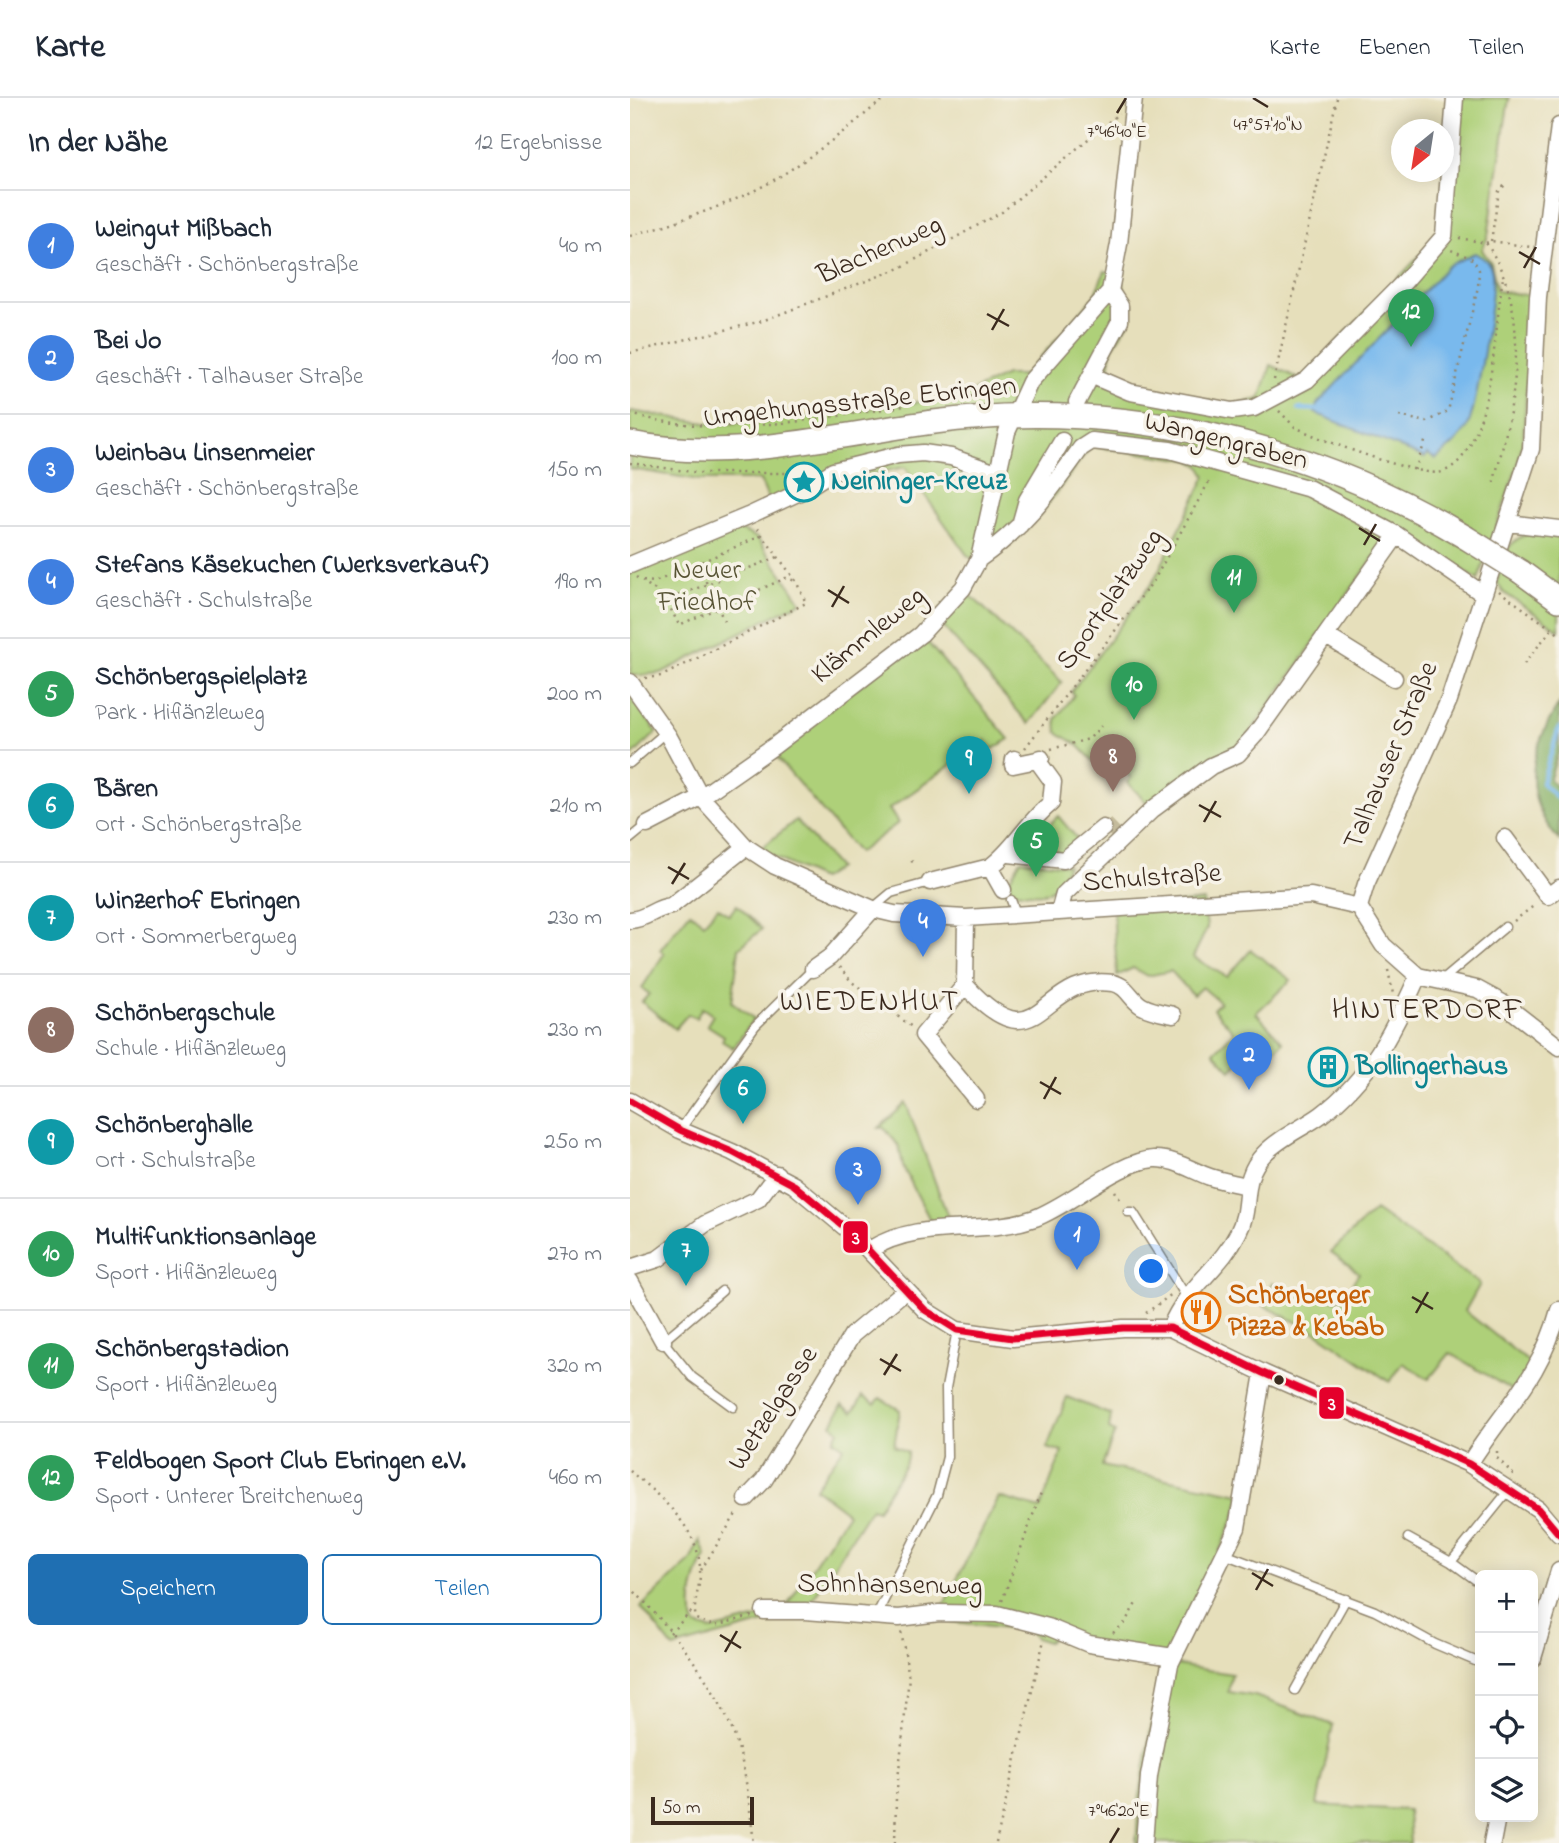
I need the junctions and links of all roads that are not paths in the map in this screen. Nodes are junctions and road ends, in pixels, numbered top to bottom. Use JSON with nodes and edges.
{"nodes":[{"id":1,"x":1133,"y":98,"type":"edge"},
{"id":2,"x":1455,"y":98,"type":"edge"},
{"id":3,"x":1559,"y":126,"type":"edge"},
{"id":4,"x":1552,"y":249,"type":"edge"},
{"id":5,"x":1110,"y":291,"type":"junction"},
{"id":6,"x":1093,"y":376,"type":"junction"},
{"id":7,"x":1077,"y":402,"type":"dead end"},
{"id":8,"x":1015,"y":415,"type":"junction"},
{"id":9,"x":1062,"y":441,"type":"dead end"},
{"id":10,"x":630,"y":443,"type":"edge"},
{"id":11,"x":996,"y":473,"type":"junction"},
{"id":12,"x":1508,"y":523,"type":"junction"},
{"id":13,"x":1020,"y":525,"type":"junction"},
{"id":14,"x":1559,"y":529,"type":"edge"},
{"id":15,"x":1397,"y":535,"type":"junction"},
{"id":16,"x":979,"y":559,"type":"junction"},
{"id":17,"x":630,"y":565,"type":"edge"},
{"id":18,"x":1485,"y":588,"type":"junction"},
{"id":19,"x":1559,"y":600,"type":"edge"},
{"id":20,"x":1328,"y":637,"type":"junction"},
{"id":21,"x":1394,"y":678,"type":"dead end"},
{"id":22,"x":636,"y":680,"type":"edge"},
{"id":23,"x":666,"y":732,"type":"junction"},
{"id":24,"x":1018,"y":755,"type":"road end"},
{"id":25,"x":630,"y":763,"type":"edge"},
{"id":26,"x":701,"y":797,"type":"junction"},
{"id":27,"x":647,"y":825,"type":"joint"},
{"id":28,"x":1103,"y":828,"type":"tunnel mouth"},
{"id":29,"x":1505,"y":838,"type":"dead end"},
{"id":30,"x":630,"y":839,"type":"edge"},
{"id":31,"x":746,"y":847,"type":"junction"},
{"id":32,"x":1009,"y":853,"type":"junction"},
{"id":33,"x":990,"y":867,"type":"junction"},
{"id":34,"x":930,"y":882,"type":"joint"},
{"id":35,"x":1553,"y":892,"type":"edge"},
{"id":36,"x":1011,"y":902,"type":"junction"},
{"id":37,"x":1359,"y":907,"type":"junction"},
{"id":38,"x":873,"y":909,"type":"junction"},
{"id":39,"x":1059,"y":912,"type":"junction"},
{"id":40,"x":966,"y":918,"type":"junction"},
{"id":41,"x":630,"y":920,"type":"edge"},
{"id":42,"x":1505,"y":927,"type":"road end"},
{"id":43,"x":813,"y":970,"type":"joint"},
{"id":44,"x":1135,"y":974,"type":"dead end"},
{"id":45,"x":1418,"y":976,"type":"junction"},
{"id":46,"x":1443,"y":980,"type":"junction"},
{"id":47,"x":965,"y":985,"type":"junction"},
{"id":48,"x":1126,"y":988,"type":"junction"},
{"id":49,"x":1173,"y":1015,"type":"dead end"},
{"id":50,"x":1559,"y":1047,"type":"edge"},
{"id":51,"x":976,"y":1099,"type":"dead end"},
{"id":52,"x":630,"y":1101,"type":"edge"},
{"id":53,"x":680,"y":1130,"type":"junction"},
{"id":54,"x":777,"y":1174,"type":"junction"},
{"id":55,"x":1246,"y":1186,"type":"junction"},
{"id":56,"x":1128,"y":1212,"type":"dead end"},
{"id":57,"x":869,"y":1250,"type":"junction"},
{"id":58,"x":630,"y":1268,"type":"edge"},
{"id":59,"x":630,"y":1281,"type":"edge"},
{"id":60,"x":906,"y":1290,"type":"junction"},
{"id":61,"x":722,"y":1291,"type":"dead end"},
{"id":62,"x":1186,"y":1296,"type":"junction"},
{"id":63,"x":1559,"y":1310,"type":"edge"},
{"id":64,"x":1170,"y":1328,"type":"junction"},
{"id":65,"x":957,"y":1330,"type":"junction"},
{"id":66,"x":663,"y":1341,"type":"junction"},
{"id":67,"x":1263,"y":1373,"type":"junction"},
{"id":68,"x":733,"y":1407,"type":"dead end"},
{"id":69,"x":1469,"y":1464,"type":"junction"},
{"id":70,"x":1510,"y":1489,"type":"junction"},
{"id":71,"x":746,"y":1499,"type":"road end"},
{"id":72,"x":1559,"y":1534,"type":"edge"},
{"id":73,"x":1408,"y":1538,"type":"dead end"},
{"id":74,"x":1224,"y":1554,"type":"junction"},
{"id":75,"x":1451,"y":1562,"type":"junction"},
{"id":76,"x":1559,"y":1571,"type":"edge"},
{"id":77,"x":1475,"y":1579,"type":"edge"},
{"id":78,"x":1346,"y":1599,"type":"junction"},
{"id":79,"x":764,"y":1611,"type":"road end"},
{"id":80,"x":876,"y":1616,"type":"junction"},
{"id":81,"x":1538,"y":1641,"type":"edge"},
{"id":82,"x":1173,"y":1657,"type":"junction"},
{"id":83,"x":1475,"y":1661,"type":"edge"},
{"id":84,"x":1295,"y":1690,"type":"dead end"},
{"id":85,"x":1496,"y":1822,"type":"edge"},
{"id":86,"x":1143,"y":1843,"type":"edge"},
{"id":87,"x":1492,"y":1843,"type":"edge"}],
"edges":[{"from":1,"to":5,"type":"street"},
{"from":2,"to":6,"type":"street"},
{"from":3,"to":4,"type":"street","name":"Talhauser Straße"},
{"from":4,"to":12,"type":"street","name":"Talhauser Straße"},
{"from":5,"to":6,"type":"street"},
{"from":5,"to":8,"type":"street","name":"Klämmleweg"},
{"from":6,"to":7,"type":"street"},
{"from":8,"to":10,"type":"street","name":"Umgehungsstraße Ebringen"},
{"from":8,"to":11,"type":"street","name":"Klämmleweg"},
{"from":8,"to":19,"type":"street","name":"Umgehungsstraße Ebringen","bridge":true},
{"from":9,"to":13,"type":"street"},
{"from":11,"to":16,"type":"street","name":"Klämmleweg"},
{"from":11,"to":17,"type":"street"},
{"from":12,"to":14,"type":"street"},
{"from":12,"to":18,"type":"street","name":"Talhauser Straße"},
{"from":13,"to":15,"type":"street","name":"Wangengraben"},
{"from":13,"to":16,"type":"street","name":"Wangengraben"},
{"from":15,"to":18,"type":"street","name":"Wangengraben"},
{"from":15,"to":20,"type":"street"},
{"from":16,"to":26,"type":"street","name":"Klämmleweg"},
{"from":18,"to":37,"type":"street","name":"Talhauser Straße"},
{"from":20,"to":21,"type":"street"},
{"from":20,"to":39,"type":"street"},
{"from":22,"to":23,"type":"street","name":"Schulstraße"},
{"from":23,"to":25,"type":"lane"},
{"from":23,"to":26,"type":"street","name":"Schulstraße"},
{"from":24,"to":32,"type":"street"},
{"from":26,"to":27,"type":"street","name":"Klämmleweg"},
{"from":26,"to":31,"type":"street","name":"Schulstraße"},
{"from":27,"to":30,"type":"lane"},
{"from":28,"to":32,"type":"street"},
{"from":29,"to":35,"type":"street"},
{"from":31,"to":38,"type":"street","name":"Schulstraße"},
{"from":31,"to":41,"type":"street"},
{"from":32,"to":33,"type":"street"},
{"from":33,"to":34,"type":"street"},
{"from":33,"to":36,"type":"street"},
{"from":34,"to":38,"type":"lane"},
{"from":36,"to":39,"type":"street","name":"Schulstraße"},
{"from":36,"to":40,"type":"street","name":"Schulstraße"},
{"from":37,"to":39,"type":"street","name":"Schulstraße"},
{"from":37,"to":45,"type":"street"},
{"from":38,"to":40,"type":"street","name":"Schulstraße"},
{"from":38,"to":43,"type":"street"},
{"from":40,"to":47,"type":"street"},
{"from":42,"to":46,"type":"lane"},
{"from":43,"to":53,"type":"lane"},
{"from":44,"to":48,"type":"street"},
{"from":45,"to":46,"type":"street"},
{"from":45,"to":55,"type":"street"},
{"from":46,"to":50,"type":"street"},
{"from":47,"to":48,"type":"street"},
{"from":47,"to":51,"type":"street"},
{"from":48,"to":49,"type":"street"},
{"from":52,"to":53,"type":"street"},
{"from":53,"to":54,"type":"street"},
{"from":54,"to":57,"type":"street"},
{"from":54,"to":58,"type":"street"},
{"from":55,"to":57,"type":"street"},
{"from":55,"to":62,"type":"street"},
{"from":56,"to":62,"type":"lane"},
{"from":57,"to":60,"type":"street"},
{"from":59,"to":66,"type":"street"},
{"from":60,"to":65,"type":"street"},
{"from":60,"to":71,"type":"street","name":"Wetzelgasse"},
{"from":61,"to":66,"type":"lane"},
{"from":62,"to":64,"type":"street"},
{"from":63,"to":69,"type":"street"},
{"from":64,"to":65,"type":"street"},
{"from":64,"to":67,"type":"street"},
{"from":65,"to":80,"type":"lane"},
{"from":66,"to":68,"type":"lane"},
{"from":67,"to":69,"type":"street"},
{"from":67,"to":74,"type":"street"},
{"from":69,"to":70,"type":"street"},
{"from":70,"to":72,"type":"street"},
{"from":70,"to":75,"type":"lane"},
{"from":73,"to":75,"type":"lane"},
{"from":74,"to":78,"type":"lane"},
{"from":74,"to":82,"type":"street"},
{"from":75,"to":77,"type":"lane"},
{"from":76,"to":81,"type":"street"},
{"from":78,"to":83,"type":"lane"},
{"from":78,"to":84,"type":"lane"},
{"from":79,"to":80,"type":"street","name":"Sohnhansenweg"},
{"from":80,"to":82,"type":"street","name":"Sohnhansenweg"},
{"from":82,"to":86,"type":"street"},
{"from":85,"to":87,"type":"street"}]}
